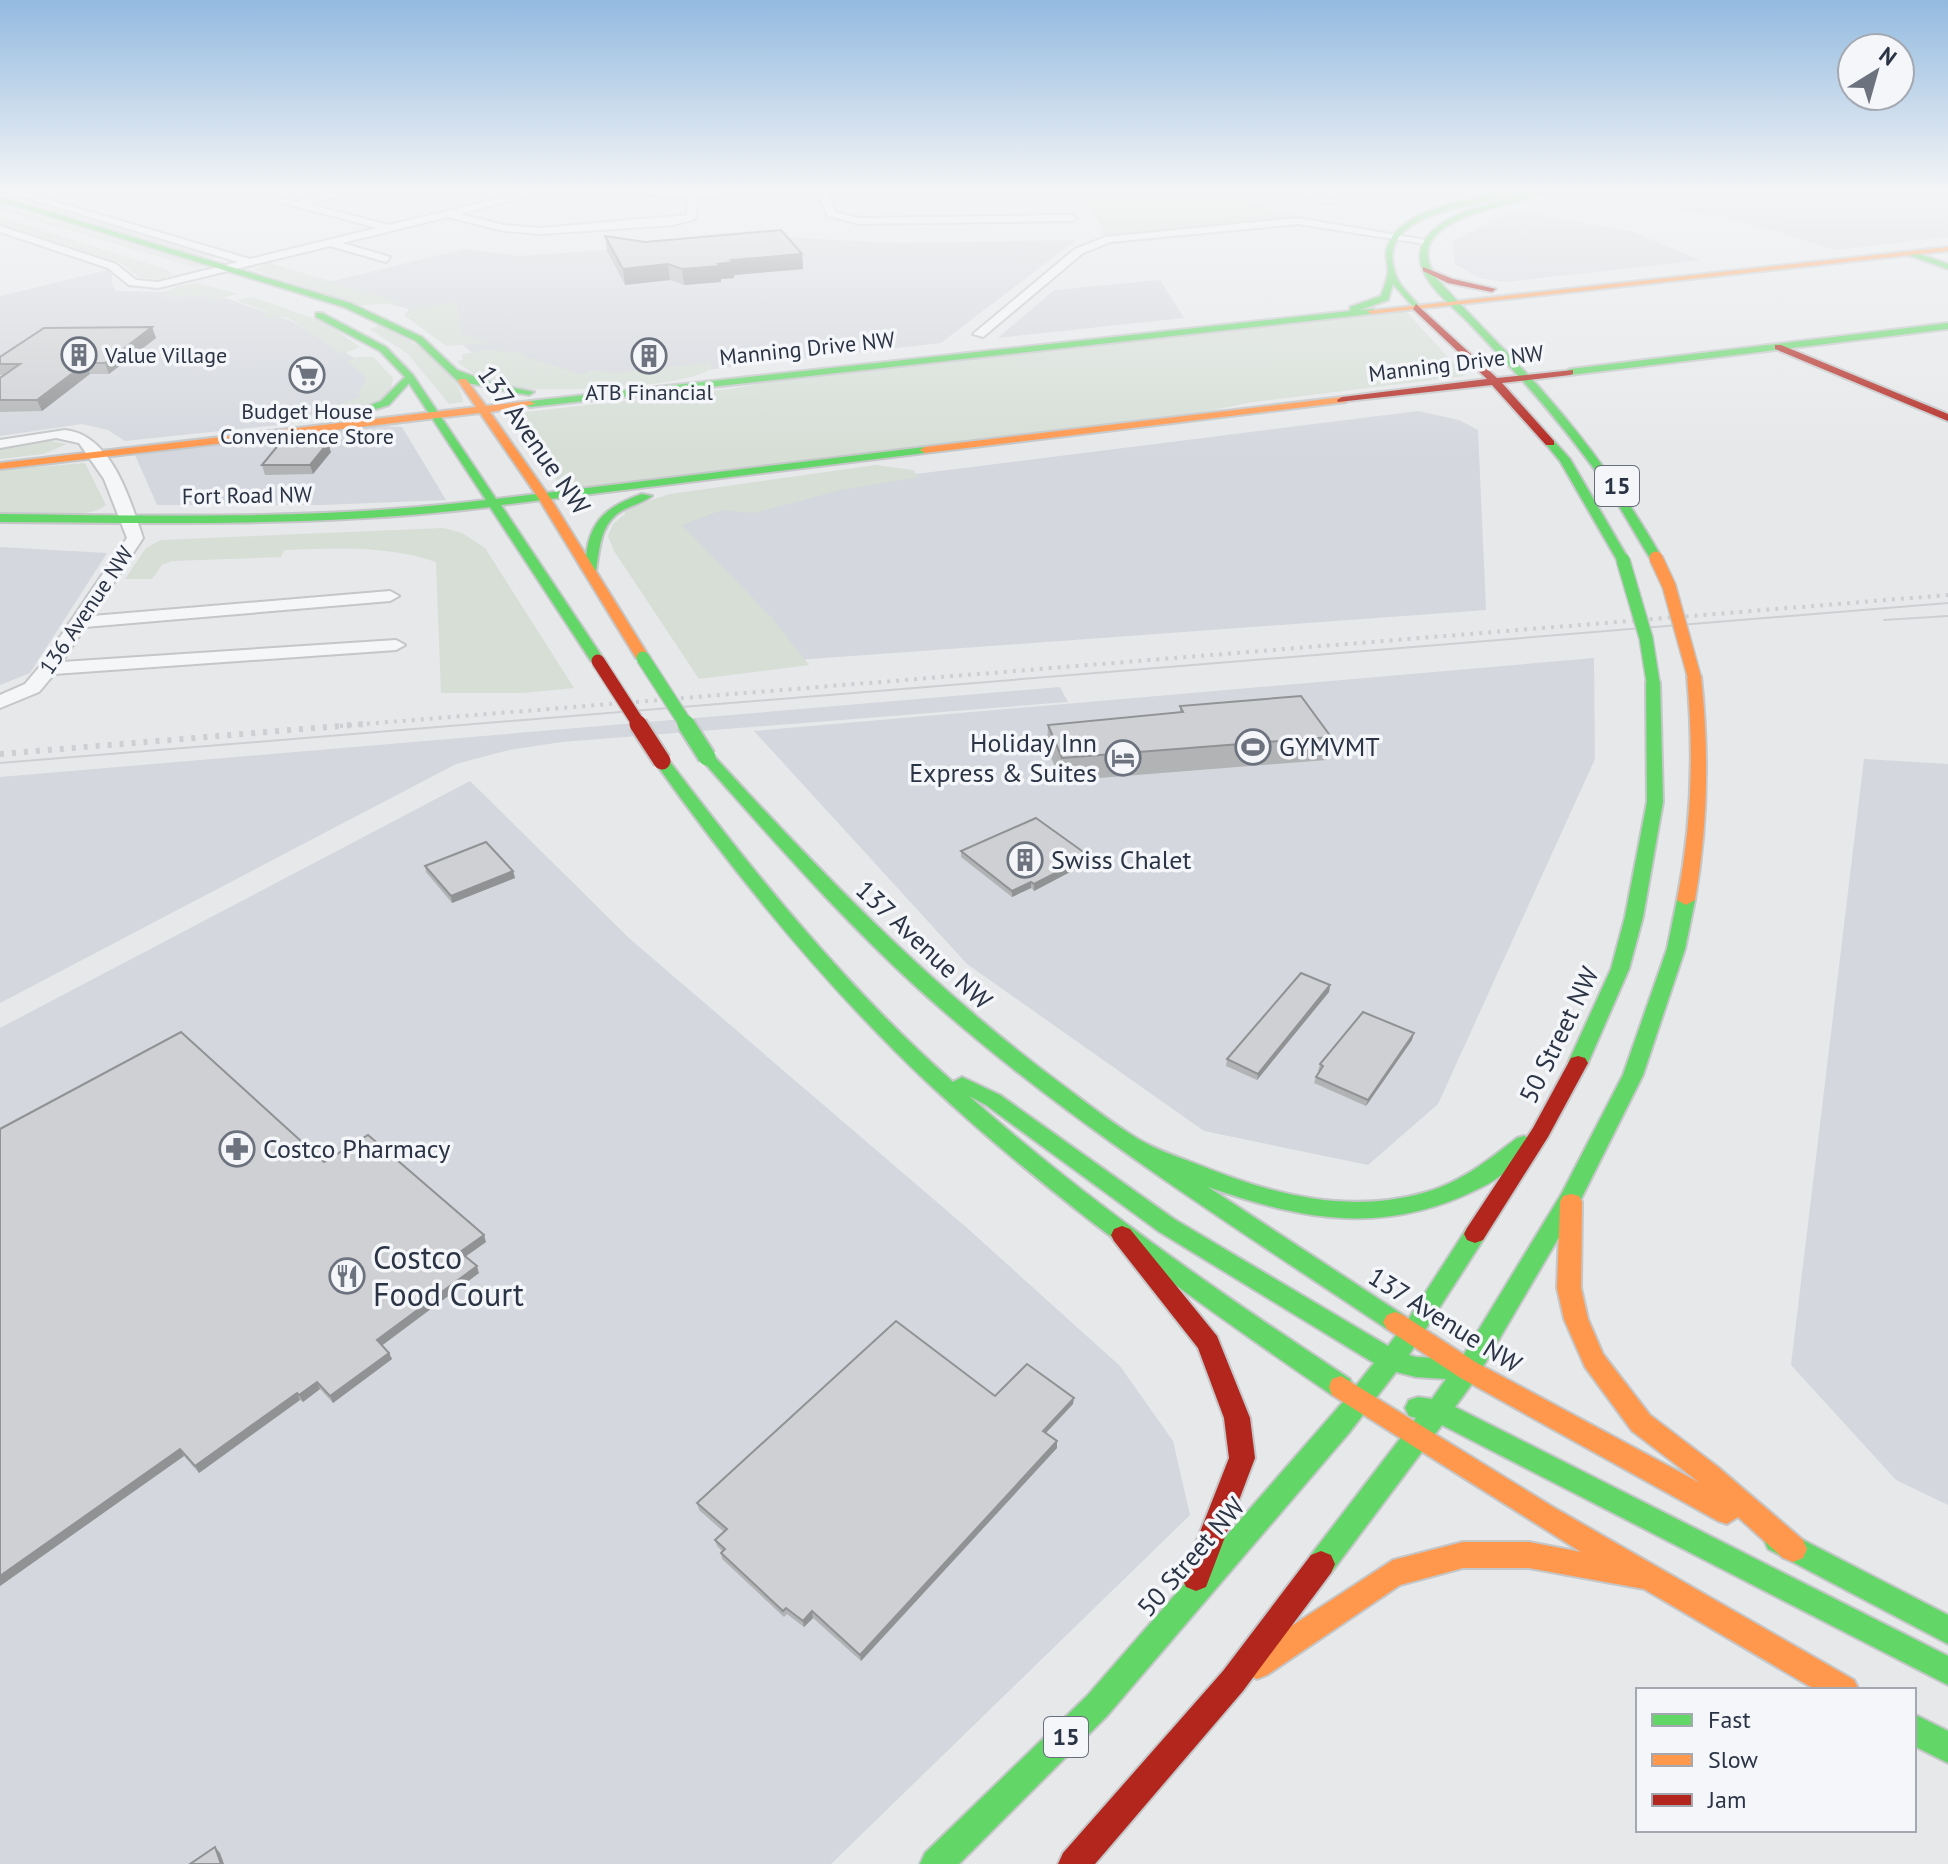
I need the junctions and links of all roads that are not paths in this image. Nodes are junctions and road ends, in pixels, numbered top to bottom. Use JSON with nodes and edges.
{"nodes":[{"id":1,"x":128,"y":279,"type":"edge"},
{"id":2,"x":188,"y":279,"type":"edge"},
{"id":3,"x":210,"y":279,"type":"edge"},
{"id":4,"x":259,"y":279,"type":"edge"},
{"id":5,"x":1048,"y":279,"type":"edge"},
{"id":6,"x":1390,"y":279,"type":"edge"},
{"id":7,"x":1394,"y":279,"type":"edge"},
{"id":8,"x":1435,"y":279,"type":"edge"},
{"id":9,"x":1445,"y":279,"type":"edge"},
{"id":10,"x":1669,"y":279,"type":"edge"},
{"id":11,"x":240,"y":288,"type":"junction"},
{"id":12,"x":1569,"y":290,"type":"junction"},
{"id":13,"x":1455,"y":303,"type":"junction"},
{"id":14,"x":1416,"y":307,"type":"junction"},
{"id":15,"x":374,"y":316,"type":"junction"},
{"id":16,"x":1326,"y":316,"type":"junction"},
{"id":17,"x":342,"y":325,"type":"junction"},
{"id":18,"x":1948,"y":326,"type":"edge"},
{"id":19,"x":979,"y":334,"type":"junction"},
{"id":20,"x":1043,"y":347,"type":"junction"},
{"id":21,"x":1778,"y":347,"type":"junction"},
{"id":22,"x":918,"y":360,"type":"junction"},
{"id":23,"x":1627,"y":366,"type":"junction"},
{"id":24,"x":457,"y":373,"type":"junction"},
{"id":25,"x":410,"y":377,"type":"junction"},
{"id":26,"x":1527,"y":378,"type":"junction"},
{"id":27,"x":1495,"y":382,"type":"junction"},
{"id":28,"x":642,"y":391,"type":"junction"},
{"id":29,"x":1355,"y":400,"type":"junction"},
{"id":30,"x":1464,"y":404,"type":"dead end"},
{"id":31,"x":482,"y":409,"type":"junction"},
{"id":32,"x":1495,"y":412,"type":"dead end"},
{"id":33,"x":438,"y":414,"type":"junction"},
{"id":34,"x":1948,"y":418,"type":"edge"},
{"id":35,"x":1567,"y":422,"type":"junction"},
{"id":36,"x":290,"y":431,"type":"junction"},
{"id":37,"x":1541,"y":431,"type":"junction"},
{"id":38,"x":0,"y":444,"type":"edge"},
{"id":39,"x":98,"y":455,"type":"junction"},
{"id":40,"x":0,"y":466,"type":"edge"},
{"id":41,"x":715,"y":479,"type":"junction"},
{"id":42,"x":545,"y":499,"type":"junction"},
{"id":43,"x":494,"y":504,"type":"junction"},
{"id":44,"x":0,"y":518,"type":"edge"},
{"id":45,"x":129,"y":520,"type":"junction"},
{"id":46,"x":590,"y":571,"type":"junction"},
{"id":47,"x":390,"y":596,"type":"dead end"},
{"id":48,"x":79,"y":622,"type":"junction"},
{"id":49,"x":396,"y":645,"type":"dead end"},
{"id":50,"x":48,"y":669,"type":"junction"},
{"id":51,"x":0,"y":702,"type":"edge"},
{"id":52,"x":917,"y":1060,"type":"junction"},
{"id":53,"x":1541,"y":1132,"type":"junction"},
{"id":54,"x":1130,"y":1145,"type":"junction"},
{"id":55,"x":1571,"y":1197,"type":"junction"},
{"id":56,"x":1122,"y":1235,"type":"junction"},
{"id":57,"x":1412,"y":1333,"type":"junction"},
{"id":58,"x":1392,"y":1361,"type":"junction"},
{"id":59,"x":1468,"y":1370,"type":"junction"},
{"id":60,"x":1359,"y":1400,"type":"junction"},
{"id":61,"x":1435,"y":1410,"type":"junction"},
{"id":62,"x":1416,"y":1437,"type":"junction"},
{"id":63,"x":1793,"y":1549,"type":"junction"},
{"id":64,"x":1641,"y":1577,"type":"junction"},
{"id":65,"x":1187,"y":1602,"type":"junction"},
{"id":66,"x":1948,"y":1630,"type":"edge"},
{"id":67,"x":1948,"y":1671,"type":"edge"},
{"id":68,"x":1233,"y":1681,"type":"junction"},
{"id":69,"x":1840,"y":1688,"type":"edge"},
{"id":70,"x":1916,"y":1730,"type":"edge"},
{"id":71,"x":1948,"y":1748,"type":"edge"},
{"id":72,"x":936,"y":1864,"type":"edge"},
{"id":73,"x":1074,"y":1864,"type":"edge"}],
"edges":[{"from":1,"to":2,"type":"street"},
{"from":3,"to":11,"type":"main road"},
{"from":4,"to":15,"type":"main road","name":"137 Avenue NW"},
{"from":5,"to":19,"type":"street"},
{"from":6,"to":16,"type":"main road"},
{"from":7,"to":14,"type":"main road","name":"50 Street NW"},
{"from":8,"to":13,"type":"main road"},
{"from":9,"to":12,"type":"main road"},
{"from":10,"to":12,"type":"main road","name":"Manning Drive NW"},
{"from":11,"to":15,"type":"main road"},
{"from":11,"to":17,"type":"main road"},
{"from":12,"to":13,"type":"main road","name":"Manning Drive NW"},
{"from":13,"to":14,"type":"main road","name":"Manning Drive NW"},
{"from":13,"to":26,"type":"main road"},
{"from":14,"to":16,"type":"main road","name":"Manning Drive NW"},
{"from":14,"to":27,"type":"main road","name":"50 Street NW"},
{"from":15,"to":17,"type":"main road"},
{"from":15,"to":24,"type":"main road","name":"137 Avenue NW"},
{"from":16,"to":20,"type":"main road","name":"Manning Drive NW"},
{"from":17,"to":25,"type":"main road"},
{"from":18,"to":21,"type":"main road","name":"Manning Drive NW"},
{"from":19,"to":20,"type":"main road"},
{"from":19,"to":22,"type":"main road"},
{"from":20,"to":22,"type":"main road","name":"Manning Drive NW"},
{"from":21,"to":23,"type":"main road","name":"Manning Drive NW"},
{"from":21,"to":34,"type":"main road"},
{"from":22,"to":28,"type":"main road","name":"Manning Drive NW"},
{"from":23,"to":26,"type":"main road","name":"Manning Drive NW"},
{"from":23,"to":35,"type":"main road"},
{"from":24,"to":28,"type":"main road"},
{"from":24,"to":31,"type":"main road","name":"137 Avenue NW"},
{"from":25,"to":33,"type":"main road"},
{"from":25,"to":36,"type":"main road"},
{"from":26,"to":27,"type":"main road","name":"Manning Drive NW"},
{"from":26,"to":35,"type":"main road"},
{"from":27,"to":29,"type":"main road","name":"Manning Drive NW"},
{"from":27,"to":37,"type":"main road","name":"50 Street NW"},
{"from":28,"to":31,"type":"main road","name":"Manning Drive NW"},
{"from":29,"to":30,"type":"main road"},
{"from":29,"to":41,"type":"main road","name":"Manning Drive NW"},
{"from":31,"to":33,"type":"main road","name":"Fort Road NW"},
{"from":31,"to":42,"type":"main road","name":"137 Avenue NW"},
{"from":32,"to":37,"type":"main road"},
{"from":33,"to":36,"type":"main road","name":"Fort Road NW"},
{"from":33,"to":43,"type":"main road"},
{"from":35,"to":55,"type":"main road","number":"15","bridge":true},
{"from":36,"to":39,"type":"main road","name":"Fort Road NW"},
{"from":37,"to":53,"type":"main road","name":"50 Street NW","number":"15","bridge":true},
{"from":38,"to":39,"type":"street"},
{"from":39,"to":40,"type":"main road","name":"Fort Road NW"},
{"from":39,"to":45,"type":"street","name":"136 Avenue NW"},
{"from":41,"to":42,"type":"main road","name":"Manning Drive NW"},
{"from":41,"to":46,"type":"main road"},
{"from":42,"to":43,"type":"main road","name":"Manning Drive NW"},
{"from":42,"to":46,"type":"main road","name":"137 Avenue NW"},
{"from":43,"to":45,"type":"main road","name":"Fort Road NW"},
{"from":43,"to":52,"type":"main road","bridge":true},
{"from":44,"to":45,"type":"main road","name":"Fort Road NW"},
{"from":45,"to":48,"type":"street","name":"136 Avenue NW"},
{"from":46,"to":54,"type":"main road","name":"137 Avenue NW","bridge":true},
{"from":47,"to":48,"type":"street"},
{"from":48,"to":50,"type":"street","name":"136 Avenue NW"},
{"from":49,"to":50,"type":"street"},
{"from":50,"to":51,"type":"street","name":"136 Avenue NW"},
{"from":52,"to":56,"type":"main road"},
{"from":52,"to":58,"type":"main road"},
{"from":53,"to":54,"type":"main road"},
{"from":53,"to":57,"type":"main road","name":"50 Street NW"},
{"from":54,"to":57,"type":"main road","name":"137 Avenue NW"},
{"from":55,"to":59,"type":"main road"},
{"from":55,"to":63,"type":"main road"},
{"from":56,"to":60,"type":"main road"},
{"from":56,"to":65,"type":"main road"},
{"from":57,"to":58,"type":"main road","name":"50 Street NW"},
{"from":57,"to":59,"type":"main road","name":"137 Avenue NW"},
{"from":58,"to":59,"type":"main road"},
{"from":58,"to":60,"type":"main road","name":"50 Street NW"},
{"from":59,"to":61,"type":"main road"},
{"from":59,"to":63,"type":"main road","name":"137 Avenue NW"},
{"from":60,"to":61,"type":"main road"},
{"from":60,"to":62,"type":"main road"},
{"from":60,"to":65,"type":"main road","name":"50 Street NW"},
{"from":61,"to":62,"type":"main road"},
{"from":61,"to":67,"type":"main road"},
{"from":62,"to":64,"type":"main road"},
{"from":62,"to":68,"type":"main road"},
{"from":63,"to":66,"type":"main road","name":"137 Avenue NW"},
{"from":64,"to":68,"type":"main road"},
{"from":64,"to":69,"type":"main road"},
{"from":65,"to":72,"type":"main road","name":"50 Street NW","number":"15"},
{"from":68,"to":73,"type":"main road"},
{"from":70,"to":71,"type":"main road"}]}
